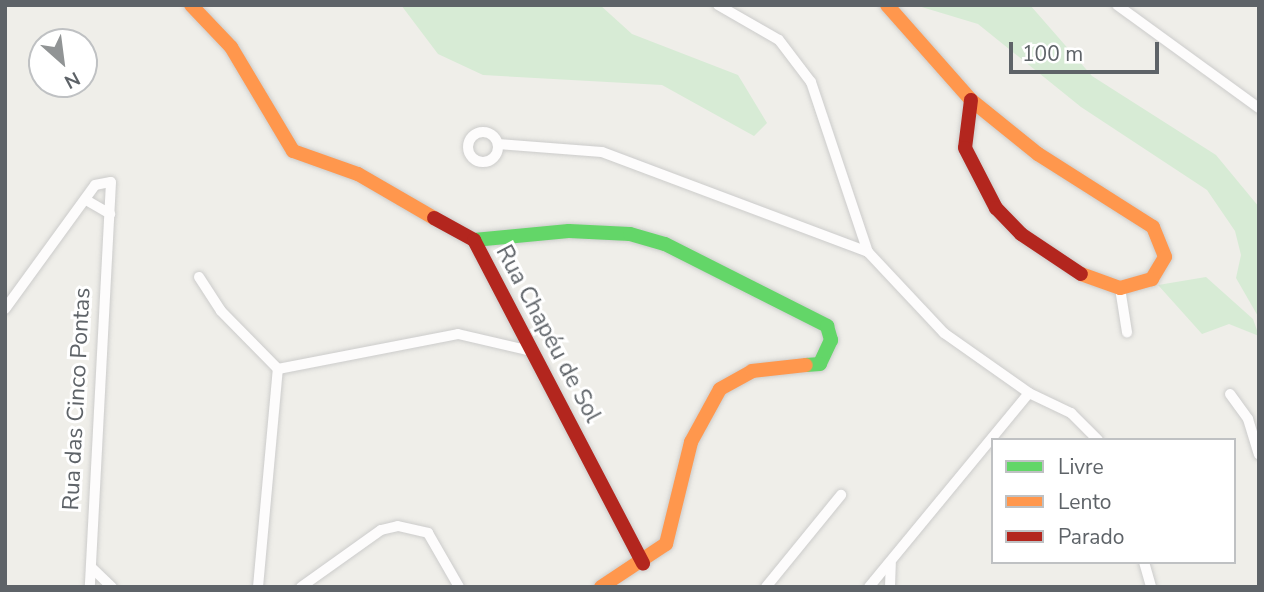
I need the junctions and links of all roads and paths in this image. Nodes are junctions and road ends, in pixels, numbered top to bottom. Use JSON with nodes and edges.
{"nodes":[{"id":1,"x":191,"y":5,"type":"edge"},
{"id":2,"x":718,"y":5,"type":"edge"},
{"id":3,"x":887,"y":5,"type":"edge"},
{"id":4,"x":1117,"y":5,"type":"edge"},
{"id":5,"x":971,"y":100,"type":"junction"},
{"id":6,"x":1259,"y":107,"type":"edge"},
{"id":7,"x":498,"y":144,"type":"dead end"},
{"id":8,"x":86,"y":200,"type":"junction"},
{"id":9,"x":110,"y":214,"type":"junction"},
{"id":10,"x":474,"y":240,"type":"junction"},
{"id":11,"x":868,"y":252,"type":"junction"},
{"id":12,"x":199,"y":277,"type":"dead end"},
{"id":13,"x":1119,"y":288,"type":"junction"},
{"id":14,"x":5,"y":309,"type":"edge"},
{"id":15,"x":1127,"y":332,"type":"dead end"},
{"id":16,"x":531,"y":351,"type":"junction"},
{"id":17,"x":278,"y":369,"type":"junction"},
{"id":18,"x":1029,"y":393,"type":"junction"},
{"id":19,"x":1230,"y":394,"type":"dead end"},
{"id":20,"x":992,"y":438,"type":"edge"},
{"id":21,"x":1096,"y":438,"type":"edge"},
{"id":22,"x":991,"y":440,"type":"edge"},
{"id":23,"x":1259,"y":454,"type":"edge"},
{"id":24,"x":841,"y":495,"type":"dead end"},
{"id":25,"x":643,"y":563,"type":"junction"},
{"id":26,"x":891,"y":563,"type":"junction"},
{"id":27,"x":1145,"y":564,"type":"edge"},
{"id":28,"x":91,"y":567,"type":"junction"},
{"id":29,"x":90,"y":587,"type":"edge"},
{"id":30,"x":112,"y":587,"type":"edge"},
{"id":31,"x":258,"y":587,"type":"edge"},
{"id":32,"x":301,"y":587,"type":"edge"},
{"id":33,"x":459,"y":587,"type":"edge"},
{"id":34,"x":601,"y":587,"type":"edge"},
{"id":35,"x":766,"y":587,"type":"edge"},
{"id":36,"x":869,"y":587,"type":"edge"},
{"id":37,"x":890,"y":587,"type":"edge"},
{"id":38,"x":1151,"y":587,"type":"edge"}],
"edges":[{"from":1,"to":10,"type":"street","name":"Rua Chapéu de Sol"},
{"from":2,"to":11,"type":"street"},
{"from":3,"to":5,"type":"street"},
{"from":4,"to":6,"type":"street"},
{"from":5,"to":13,"type":"street"},
{"from":5,"to":13,"type":"street"},
{"from":7,"to":11,"type":"street"},
{"from":8,"to":9,"type":"street"},
{"from":8,"to":9,"type":"street","name":"Rua das Cinco Pontas"},
{"from":8,"to":14,"type":"street"},
{"from":9,"to":28,"type":"street","name":"Rua das Cinco Pontas"},
{"from":10,"to":16,"type":"street","name":"Rua Chapéu de Sol"},
{"from":10,"to":25,"type":"street"},
{"from":11,"to":18,"type":"street"},
{"from":12,"to":17,"type":"street"},
{"from":13,"to":15,"type":"street"},
{"from":16,"to":17,"type":"street"},
{"from":16,"to":25,"type":"street","name":"Rua Chapéu de Sol"},
{"from":17,"to":31,"type":"street"},
{"from":18,"to":20,"type":"street"},
{"from":18,"to":21,"type":"street"},
{"from":19,"to":23,"type":"street"},
{"from":22,"to":26,"type":"street"},
{"from":24,"to":35,"type":"street"},
{"from":25,"to":34,"type":"street"},
{"from":26,"to":36,"type":"street"},
{"from":26,"to":37,"type":"street"},
{"from":27,"to":38,"type":"street"},
{"from":28,"to":29,"type":"street","name":"Rua das Cinco Pontas"},
{"from":28,"to":30,"type":"street"},
{"from":32,"to":33,"type":"street"}]}
